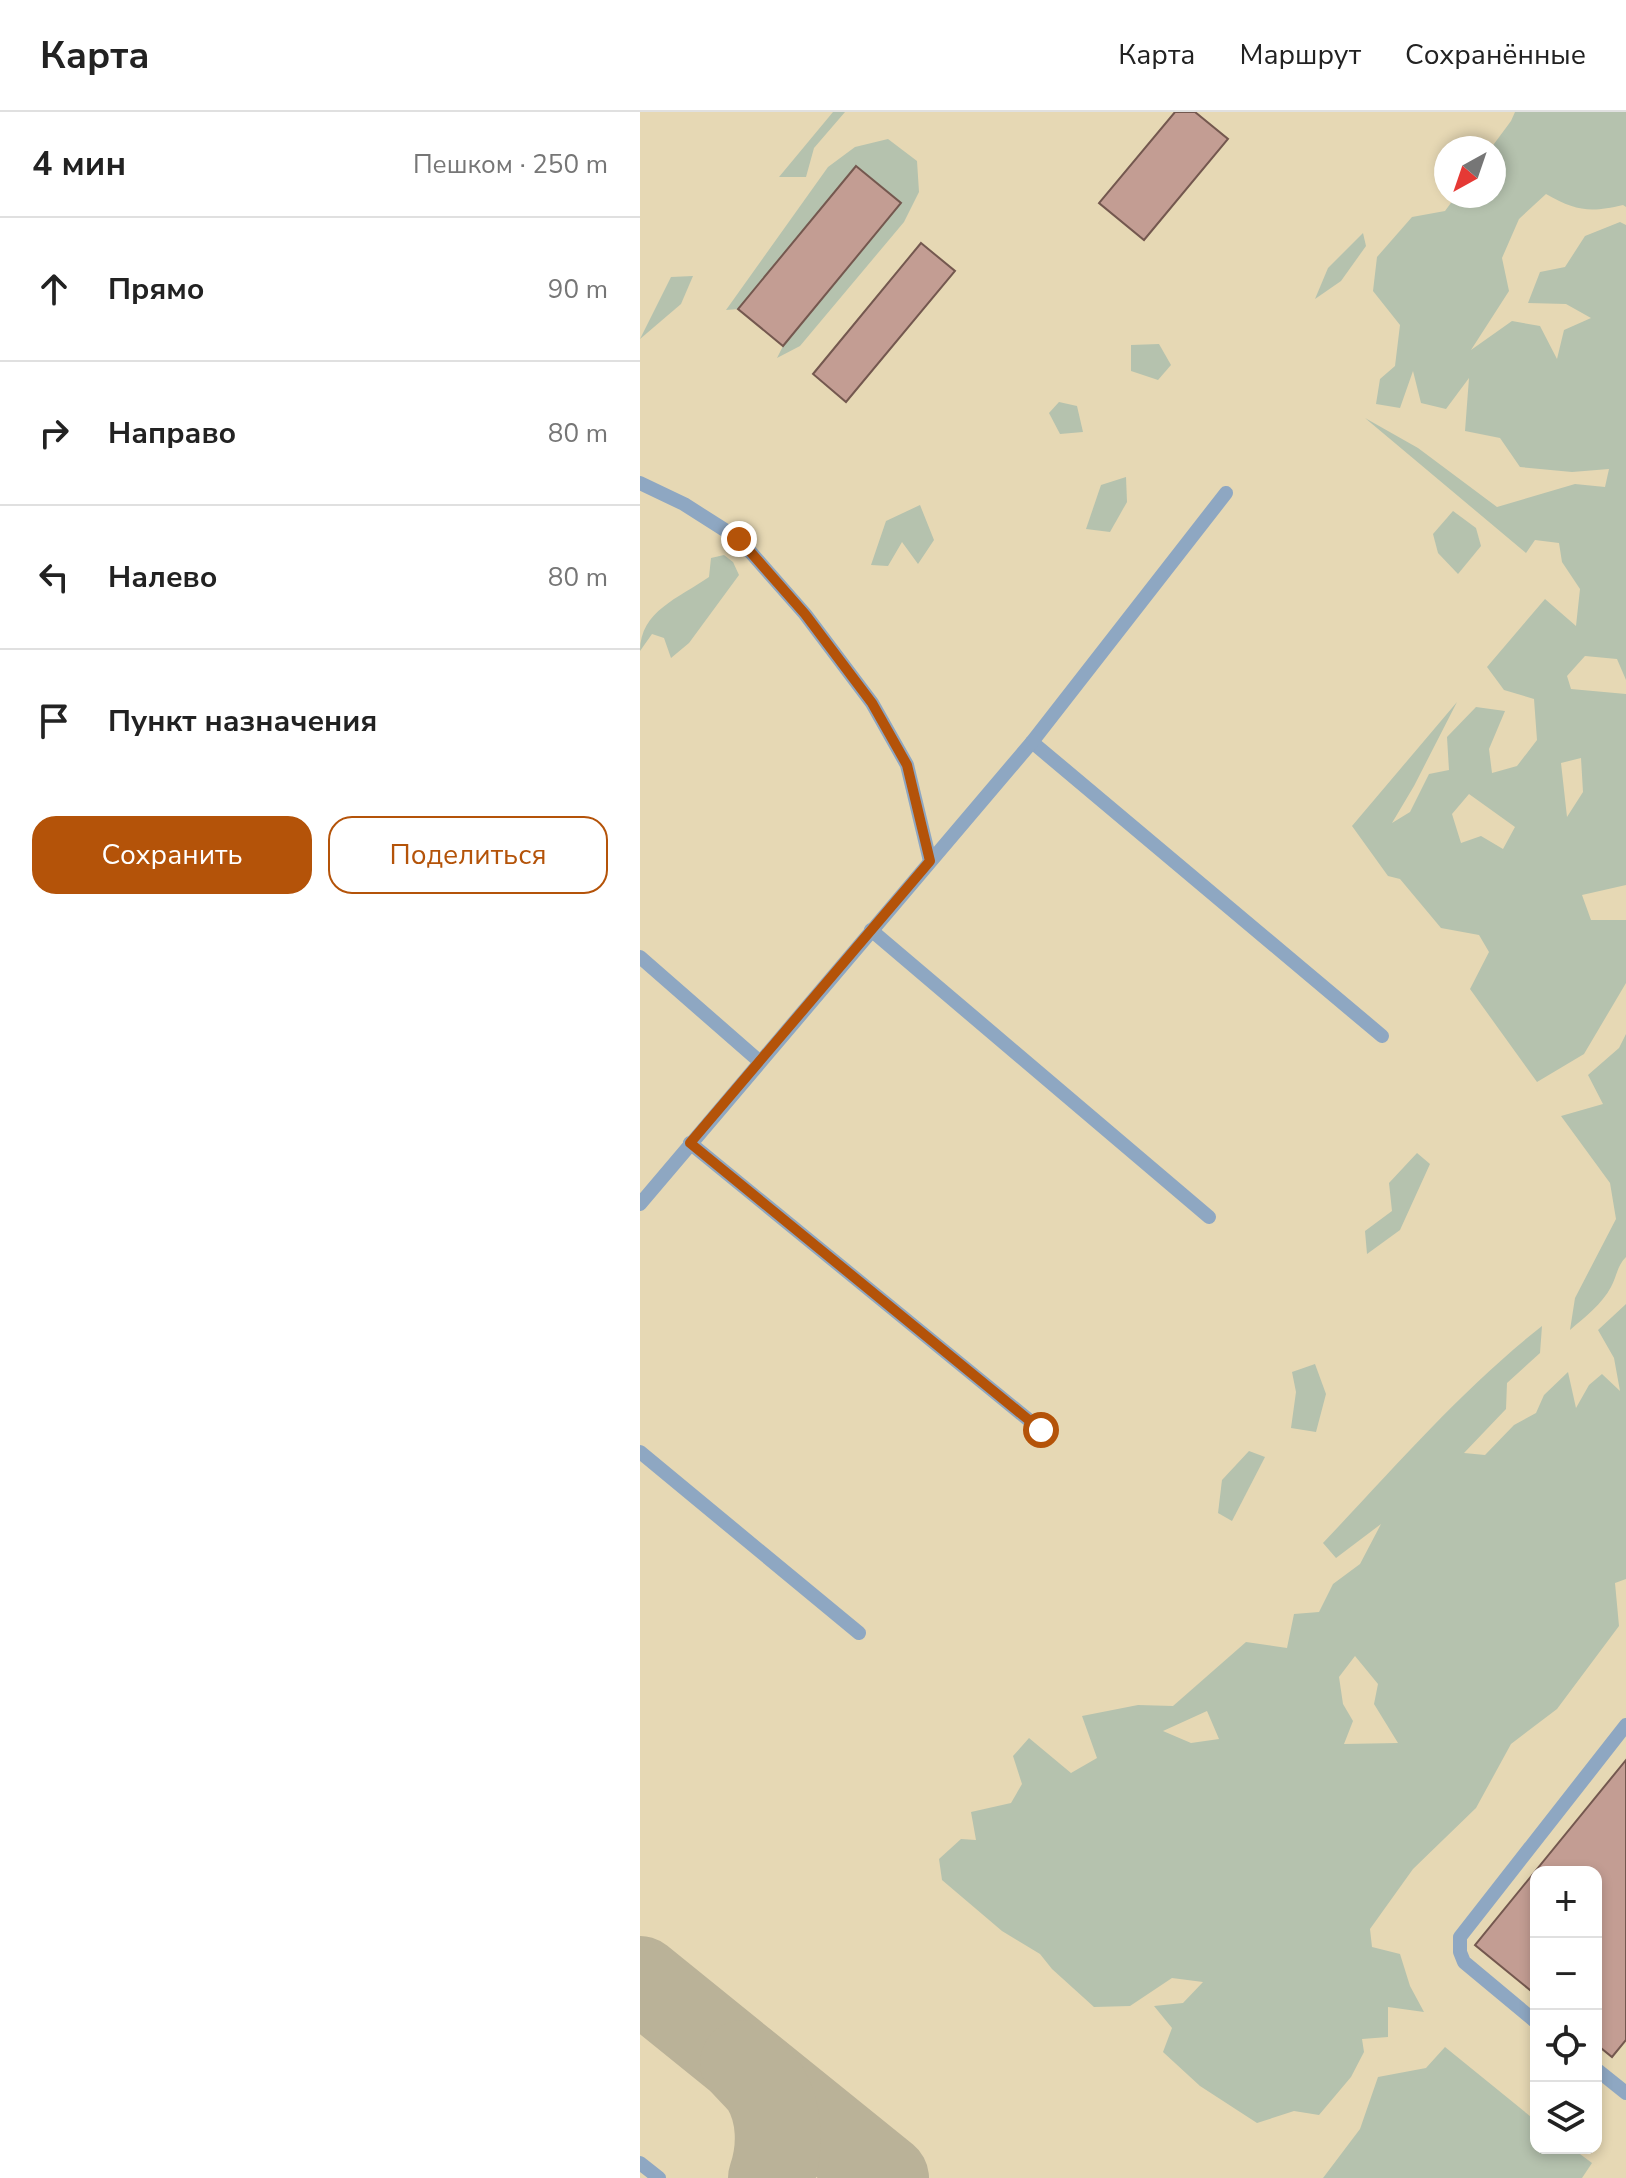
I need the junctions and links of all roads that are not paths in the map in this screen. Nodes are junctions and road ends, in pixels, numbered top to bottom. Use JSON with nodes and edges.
{"nodes":[{"id":1,"x":640,"y":483,"type":"edge"},
{"id":2,"x":1226,"y":493,"type":"dead end"},
{"id":3,"x":1032,"y":742,"type":"junction"},
{"id":4,"x":930,"y":861,"type":"junction"},
{"id":5,"x":871,"y":930,"type":"junction"},
{"id":6,"x":640,"y":957,"type":"edge"},
{"id":7,"x":1382,"y":1036,"type":"dead end"},
{"id":8,"x":759,"y":1061,"type":"junction"},
{"id":9,"x":690,"y":1143,"type":"junction"},
{"id":10,"x":640,"y":1204,"type":"edge"},
{"id":11,"x":1209,"y":1217,"type":"dead end"},
{"id":12,"x":1041,"y":1430,"type":"dead end"},
{"id":13,"x":640,"y":1452,"type":"edge"},
{"id":14,"x":859,"y":1633,"type":"dead end"},
{"id":15,"x":1626,"y":1725,"type":"edge"},
{"id":16,"x":1530,"y":2017,"type":"edge"},
{"id":17,"x":1602,"y":2074,"type":"edge"},
{"id":18,"x":1626,"y":2093,"type":"edge"},
{"id":19,"x":640,"y":2163,"type":"edge"},
{"id":20,"x":659,"y":2178,"type":"edge"}],
"edges":[{"from":1,"to":4,"type":"lane"},
{"from":2,"to":3,"type":"lane"},
{"from":3,"to":4,"type":"lane"},
{"from":3,"to":7,"type":"lane"},
{"from":4,"to":5,"type":"lane"},
{"from":5,"to":8,"type":"lane"},
{"from":5,"to":11,"type":"lane"},
{"from":6,"to":8,"type":"lane"},
{"from":8,"to":9,"type":"lane"},
{"from":9,"to":10,"type":"lane"},
{"from":9,"to":12,"type":"lane"},
{"from":13,"to":14,"type":"lane"},
{"from":15,"to":16,"type":"lane"},
{"from":17,"to":18,"type":"lane"},
{"from":19,"to":20,"type":"lane"}]}
